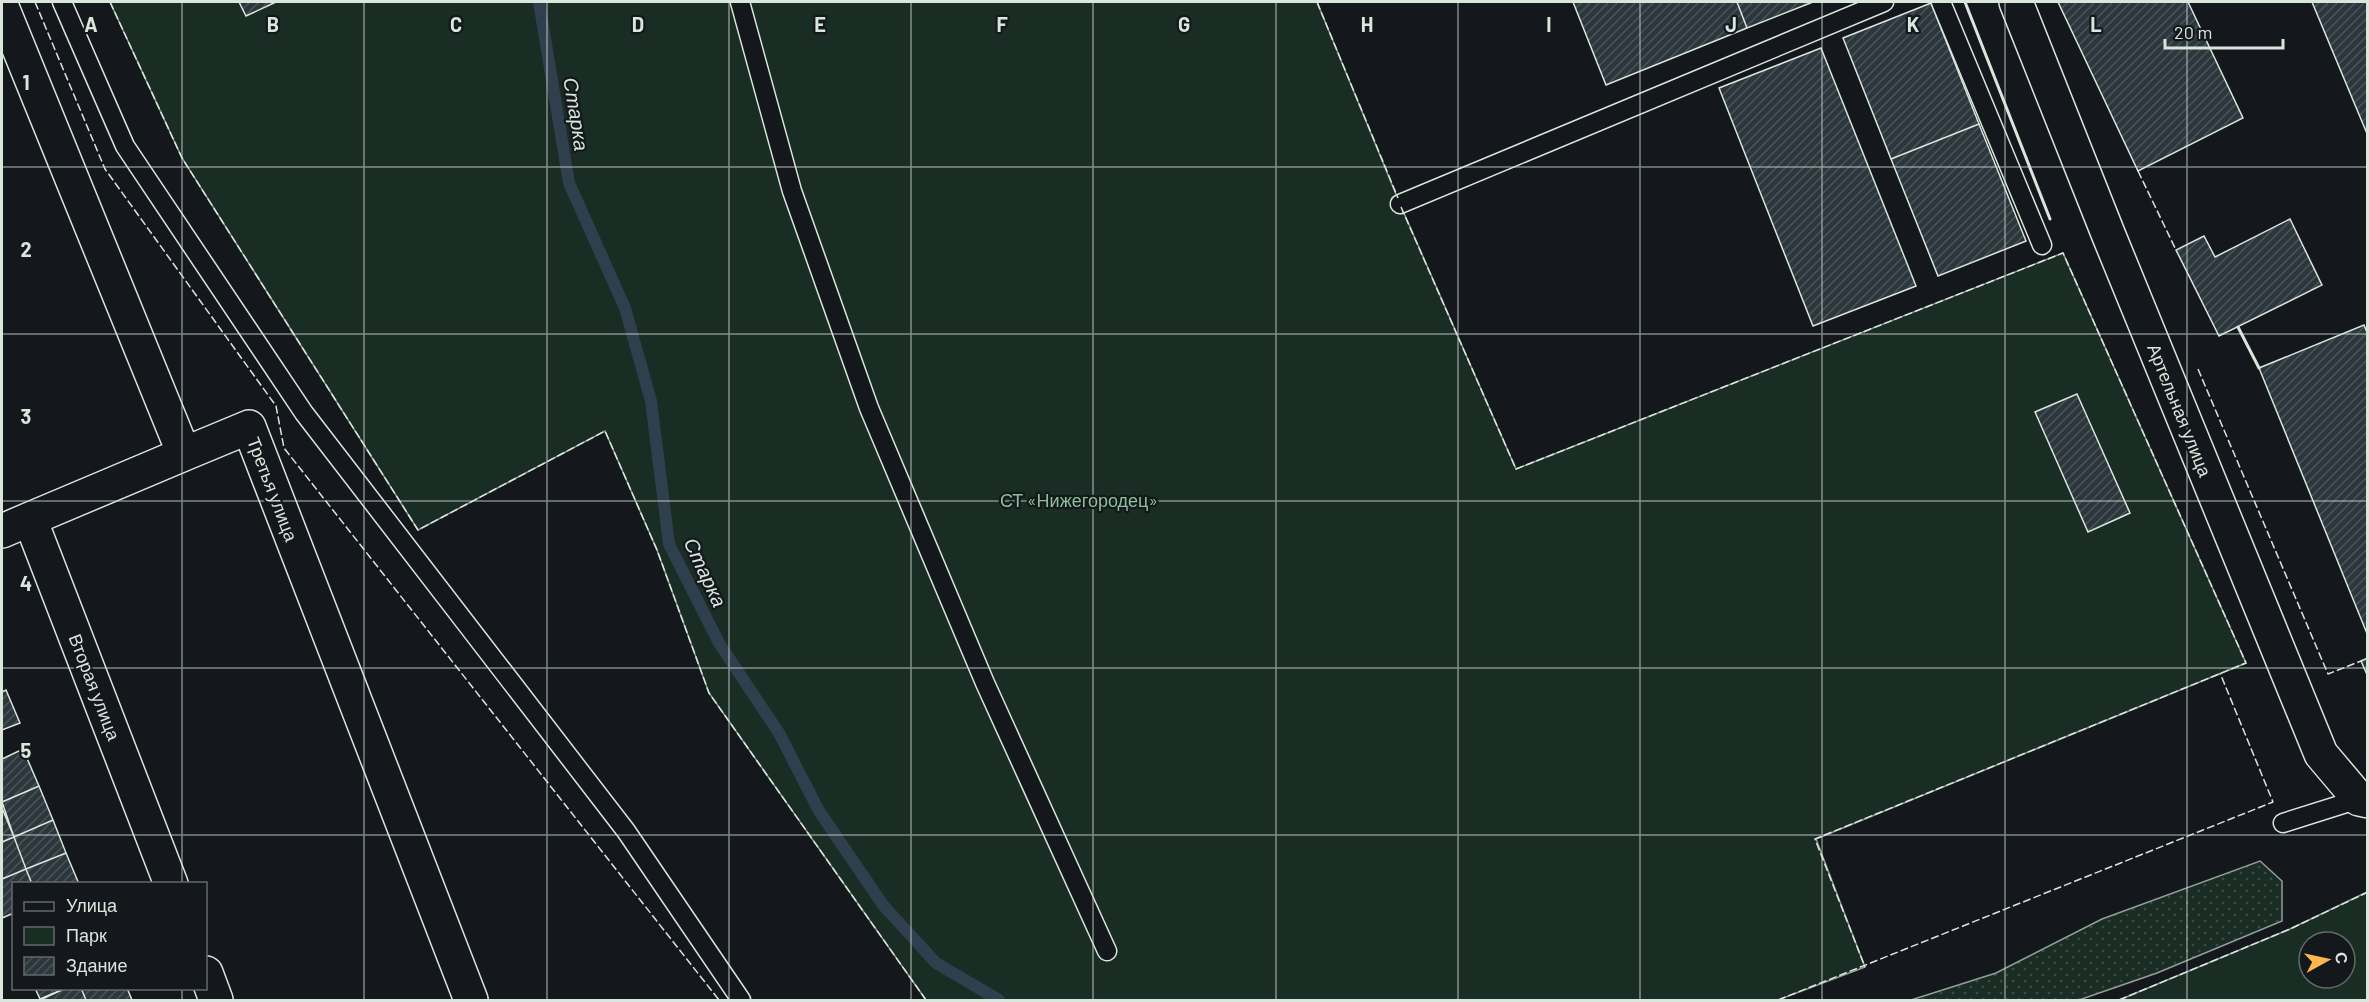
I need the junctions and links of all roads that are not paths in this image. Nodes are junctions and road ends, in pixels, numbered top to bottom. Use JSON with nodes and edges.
{"nodes":[{"id":1,"x":62,"y":2,"type":"edge"},
{"id":2,"x":740,"y":2,"type":"edge"},
{"id":3,"x":1884,"y":2,"type":"edge"},
{"id":4,"x":1941,"y":2,"type":"edge"},
{"id":5,"x":2016,"y":2,"type":"edge"},
{"id":6,"x":2,"y":6,"type":"edge"},
{"id":7,"x":1400,"y":204,"type":"dead end"},
{"id":8,"x":2042,"y":245,"type":"dead end"},
{"id":9,"x":184,"y":454,"type":"junction"},
{"id":10,"x":16,"y":525,"type":"edge"},
{"id":11,"x":2363,"y":800,"type":"edge"},
{"id":12,"x":2283,"y":823,"type":"dead end"},
{"id":13,"x":170,"y":882,"type":"edge"},
{"id":14,"x":1107,"y":951,"type":"dead end"},
{"id":15,"x":207,"y":976,"type":"edge"},
{"id":16,"x":216,"y":1000,"type":"edge"},
{"id":17,"x":471,"y":1000,"type":"edge"},
{"id":18,"x":741,"y":1000,"type":"edge"}],
"edges":[{"from":1,"to":18,"type":"lane"},
{"from":2,"to":14,"type":"lane"},
{"from":3,"to":7,"type":"lane"},
{"from":4,"to":8,"type":"lane"},
{"from":5,"to":11,"type":"street","name":"Артельная улица"},
{"from":6,"to":9,"type":"street"},
{"from":9,"to":10,"type":"street"},
{"from":9,"to":17,"type":"street","name":"Третья улица"},
{"from":10,"to":13,"type":"street","name":"Вторая улица"},
{"from":11,"to":12,"type":"lane"},
{"from":15,"to":16,"type":"street"}]}
